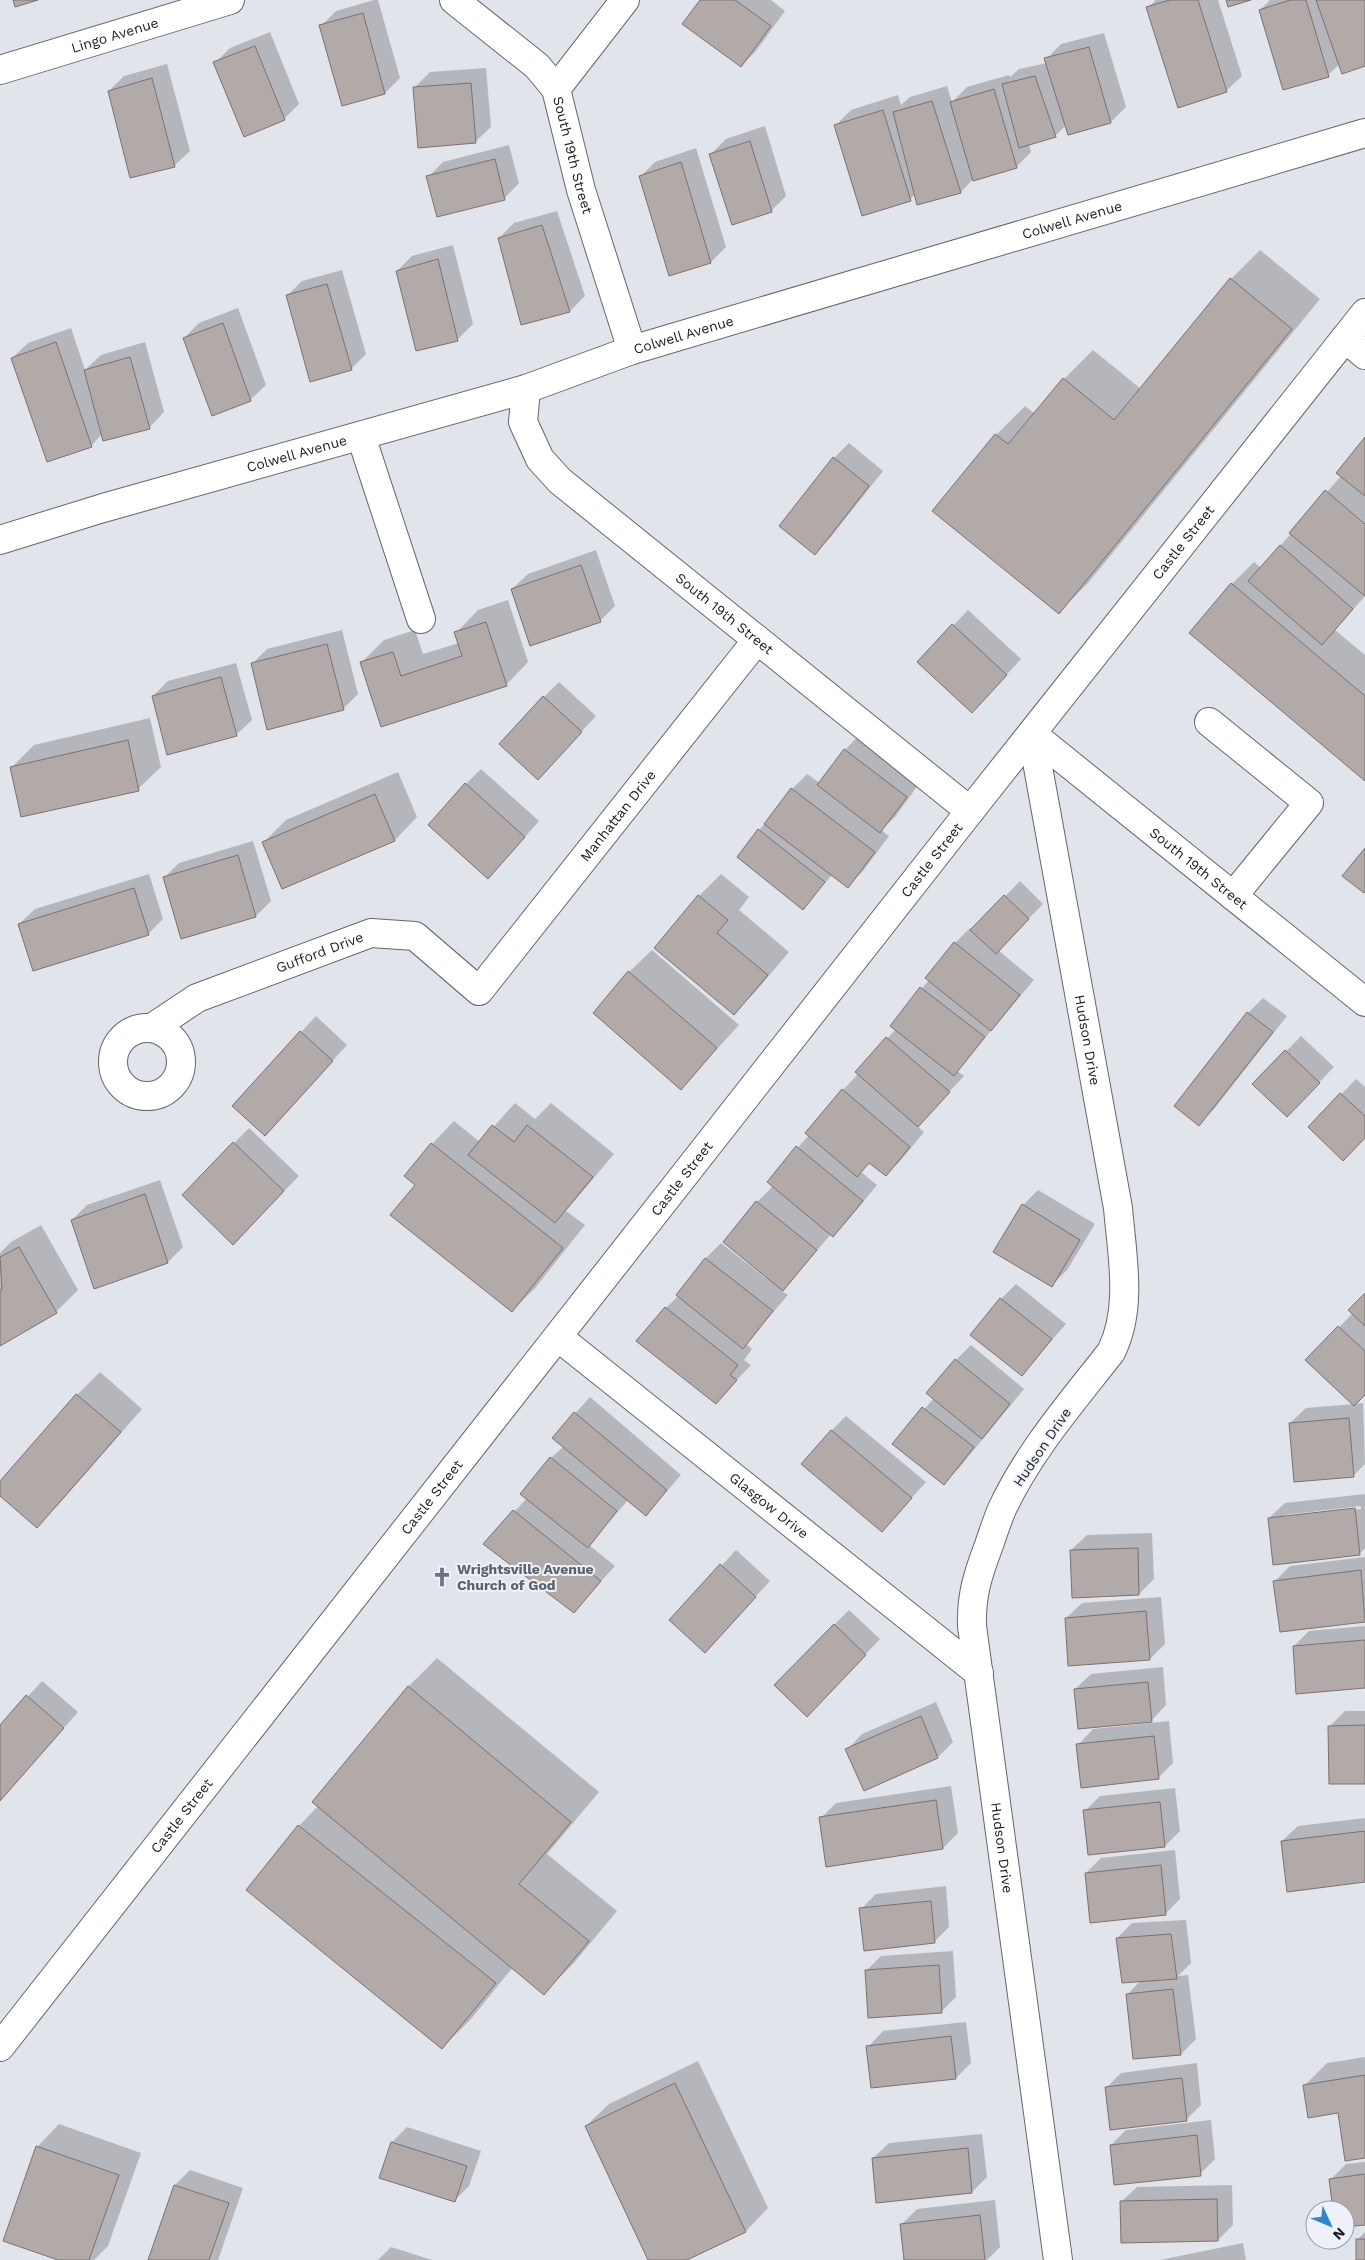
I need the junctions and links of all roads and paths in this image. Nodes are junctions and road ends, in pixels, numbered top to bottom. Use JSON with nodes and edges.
{"nodes":[{"id":1,"x":230,"y":0,"type":"edge"},
{"id":2,"x":454,"y":0,"type":"edge"},
{"id":3,"x":626,"y":0,"type":"edge"},
{"id":4,"x":0,"y":70,"type":"edge"},
{"id":5,"x":556,"y":89,"type":"junction"},
{"id":6,"x":1365,"y":133,"type":"edge"},
{"id":7,"x":1365,"y":313,"type":"edge"},
{"id":8,"x":1355,"y":347,"type":"edge"},
{"id":9,"x":632,"y":350,"type":"junction"},
{"id":10,"x":526,"y":389,"type":"junction"},
{"id":11,"x":361,"y":436,"type":"junction"},
{"id":12,"x":1,"y":538,"type":"edge"},
{"id":13,"x":420,"y":619,"type":"dead end"},
{"id":14,"x":757,"y":640,"type":"junction"},
{"id":15,"x":1209,"y":722,"type":"dead end"},
{"id":16,"x":1032,"y":734,"type":"junction"},
{"id":17,"x":970,"y":811,"type":"junction"},
{"id":18,"x":1233,"y":896,"type":"junction"},
{"id":19,"x":480,"y":991,"type":"joint"},
{"id":20,"x":1365,"y":1002,"type":"edge"},
{"id":21,"x":152,"y":1028,"type":"dead end"},
{"id":22,"x":558,"y":1337,"type":"junction"},
{"id":23,"x":979,"y":1673,"type":"junction"},
{"id":24,"x":0,"y":2047,"type":"edge"},
{"id":25,"x":1058,"y":2260,"type":"edge"}],
"edges":[{"from":1,"to":4,"type":"street","name":"Lingo Avenue"},
{"from":2,"to":5,"type":"street","name":"South 19th Street"},
{"from":3,"to":5,"type":"street"},
{"from":5,"to":9,"type":"street","name":"South 19th Street"},
{"from":6,"to":9,"type":"street","name":"Colwell Avenue"},
{"from":7,"to":8,"type":"street","name":"Castle Street"},
{"from":8,"to":16,"type":"street","name":"Castle Street"},
{"from":9,"to":10,"type":"street","name":"Colwell Avenue"},
{"from":10,"to":11,"type":"street","name":"Colwell Avenue"},
{"from":10,"to":14,"type":"street","name":"South 19th Street"},
{"from":11,"to":12,"type":"street","name":"Colwell Avenue"},
{"from":11,"to":13,"type":"street"},
{"from":14,"to":17,"type":"street","name":"South 19th Street"},
{"from":14,"to":19,"type":"street","name":"Manhattan Drive"},
{"from":15,"to":18,"type":"street"},
{"from":16,"to":17,"type":"street","name":"Castle Street"},
{"from":16,"to":18,"type":"street","name":"South 19th Street"},
{"from":16,"to":23,"type":"street","name":"Hudson Drive"},
{"from":17,"to":22,"type":"street","name":"Castle Street"},
{"from":18,"to":20,"type":"street","name":"South 19th Street"},
{"from":19,"to":21,"type":"street","name":"Gufford Drive"},
{"from":22,"to":23,"type":"street","name":"Glasgow Drive"},
{"from":22,"to":24,"type":"street","name":"Castle Street"},
{"from":23,"to":25,"type":"street","name":"Hudson Drive"}]}
